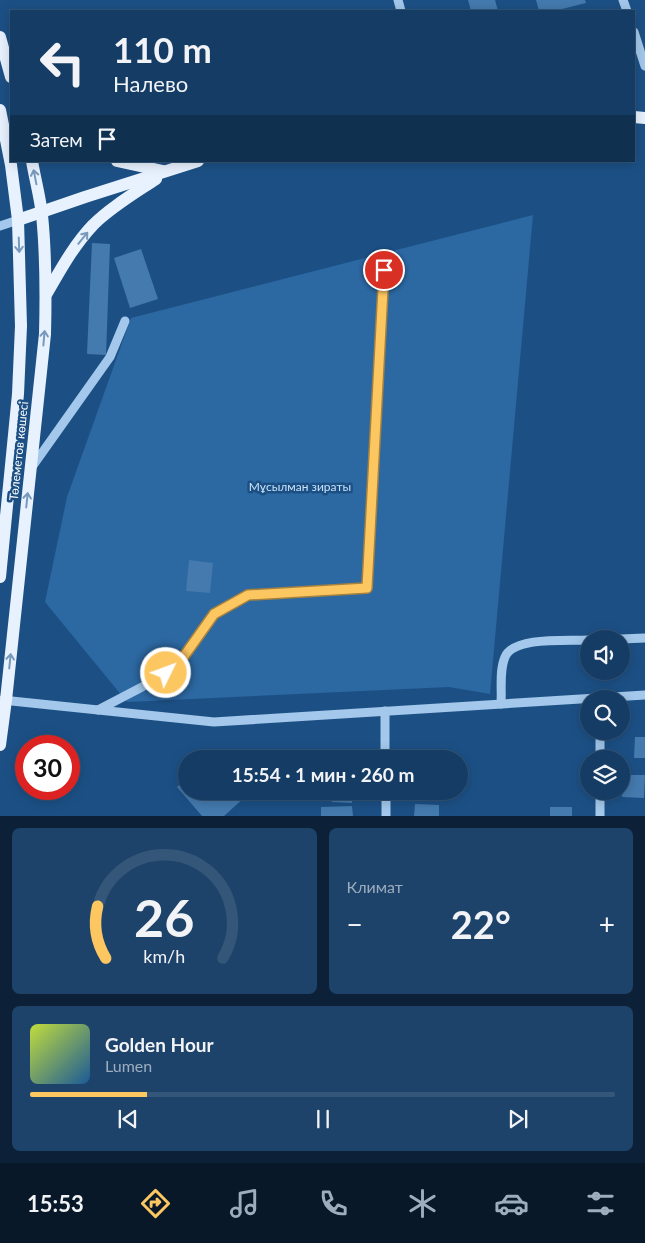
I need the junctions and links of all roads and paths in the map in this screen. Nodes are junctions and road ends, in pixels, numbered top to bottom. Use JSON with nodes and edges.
{"nodes":[{"id":1,"x":635,"y":35,"type":"edge"},
{"id":2,"x":0,"y":37,"type":"edge"},
{"id":3,"x":645,"y":66,"type":"edge"},
{"id":4,"x":10,"y":73,"type":"edge"},
{"id":5,"x":0,"y":110,"type":"edge"},
{"id":6,"x":10,"y":160,"type":"edge"},
{"id":7,"x":10,"y":162,"type":"edge"},
{"id":8,"x":32,"y":162,"type":"edge"},
{"id":9,"x":121,"y":162,"type":"edge"},
{"id":10,"x":195,"y":162,"type":"edge"},
{"id":11,"x":166,"y":172,"type":"junction"},
{"id":12,"x":42,"y":213,"type":"junction"},
{"id":13,"x":18,"y":220,"type":"junction"},
{"id":14,"x":0,"y":226,"type":"edge"},
{"id":15,"x":384,"y":270,"type":"dead end"},
{"id":16,"x":46,"y":294,"type":"junction"},
{"id":17,"x":125,"y":321,"type":"dead end"},
{"id":18,"x":30,"y":470,"type":"junction"},
{"id":19,"x":5,"y":473,"type":"edge"},
{"id":20,"x":0,"y":576,"type":"edge"},
{"id":21,"x":645,"y":638,"type":"edge"},
{"id":22,"x":630,"y":639,"type":"edge"},
{"id":23,"x":580,"y":640,"type":"edge"},
{"id":24,"x":645,"y":695,"type":"edge"},
{"id":25,"x":630,"y":696,"type":"edge"},
{"id":26,"x":580,"y":699,"type":"edge"},
{"id":27,"x":3,"y":700,"type":"edge"},
{"id":28,"x":501,"y":704,"type":"junction"},
{"id":29,"x":98,"y":710,"type":"junction"},
{"id":30,"x":385,"y":710,"type":"junction"},
{"id":31,"x":0,"y":745,"type":"edge"},
{"id":32,"x":386,"y":750,"type":"edge"},
{"id":33,"x":386,"y":800,"type":"edge"},
{"id":34,"x":600,"y":800,"type":"edge"},
{"id":35,"x":386,"y":816,"type":"edge"},
{"id":36,"x":600,"y":816,"type":"edge"}],
"edges":[{"from":1,"to":3,"type":"street"},
{"from":2,"to":4,"type":"main road"},
{"from":5,"to":6,"type":"main road","name":"Төлеметов көшесі"},
{"from":7,"to":13,"type":"main road","name":"Төлеметов көшесі"},
{"from":12,"to":8,"type":"main road","name":"Төлеметов көшесі","one_way":true},
{"from":9,"to":11,"type":"main road"},
{"from":10,"to":11,"type":"main road"},
{"from":11,"to":12,"type":"main road"},
{"from":16,"to":11,"type":"main road","one_way":true},
{"from":12,"to":13,"type":"main road"},
{"from":12,"to":16,"type":"main road","name":"Төлеметов көшесі"},
{"from":13,"to":14,"type":"street"},
{"from":13,"to":19,"type":"main road","name":"Төлеметов көшесі","one_way":true},
{"from":15,"to":29,"type":"street"},
{"from":18,"to":16,"type":"main road","name":"Төлеметов көшесі","one_way":true},
{"from":17,"to":18,"type":"street"},
{"from":27,"to":18,"type":"main road","name":"Төлеметов көшесі","one_way":true},
{"from":19,"to":20,"type":"main road","name":"Төлеметов көшесі"},
{"from":21,"to":22,"type":"street"},
{"from":23,"to":28,"type":"street"},
{"from":24,"to":25,"type":"street"},
{"from":26,"to":28,"type":"street"},
{"from":27,"to":29,"type":"street"},
{"from":27,"to":31,"type":"main road","name":"Төлеметов көшесі"},
{"from":28,"to":30,"type":"street"},
{"from":29,"to":30,"type":"street"},
{"from":30,"to":32,"type":"street"},
{"from":33,"to":35,"type":"street"},
{"from":34,"to":36,"type":"street"}]}
